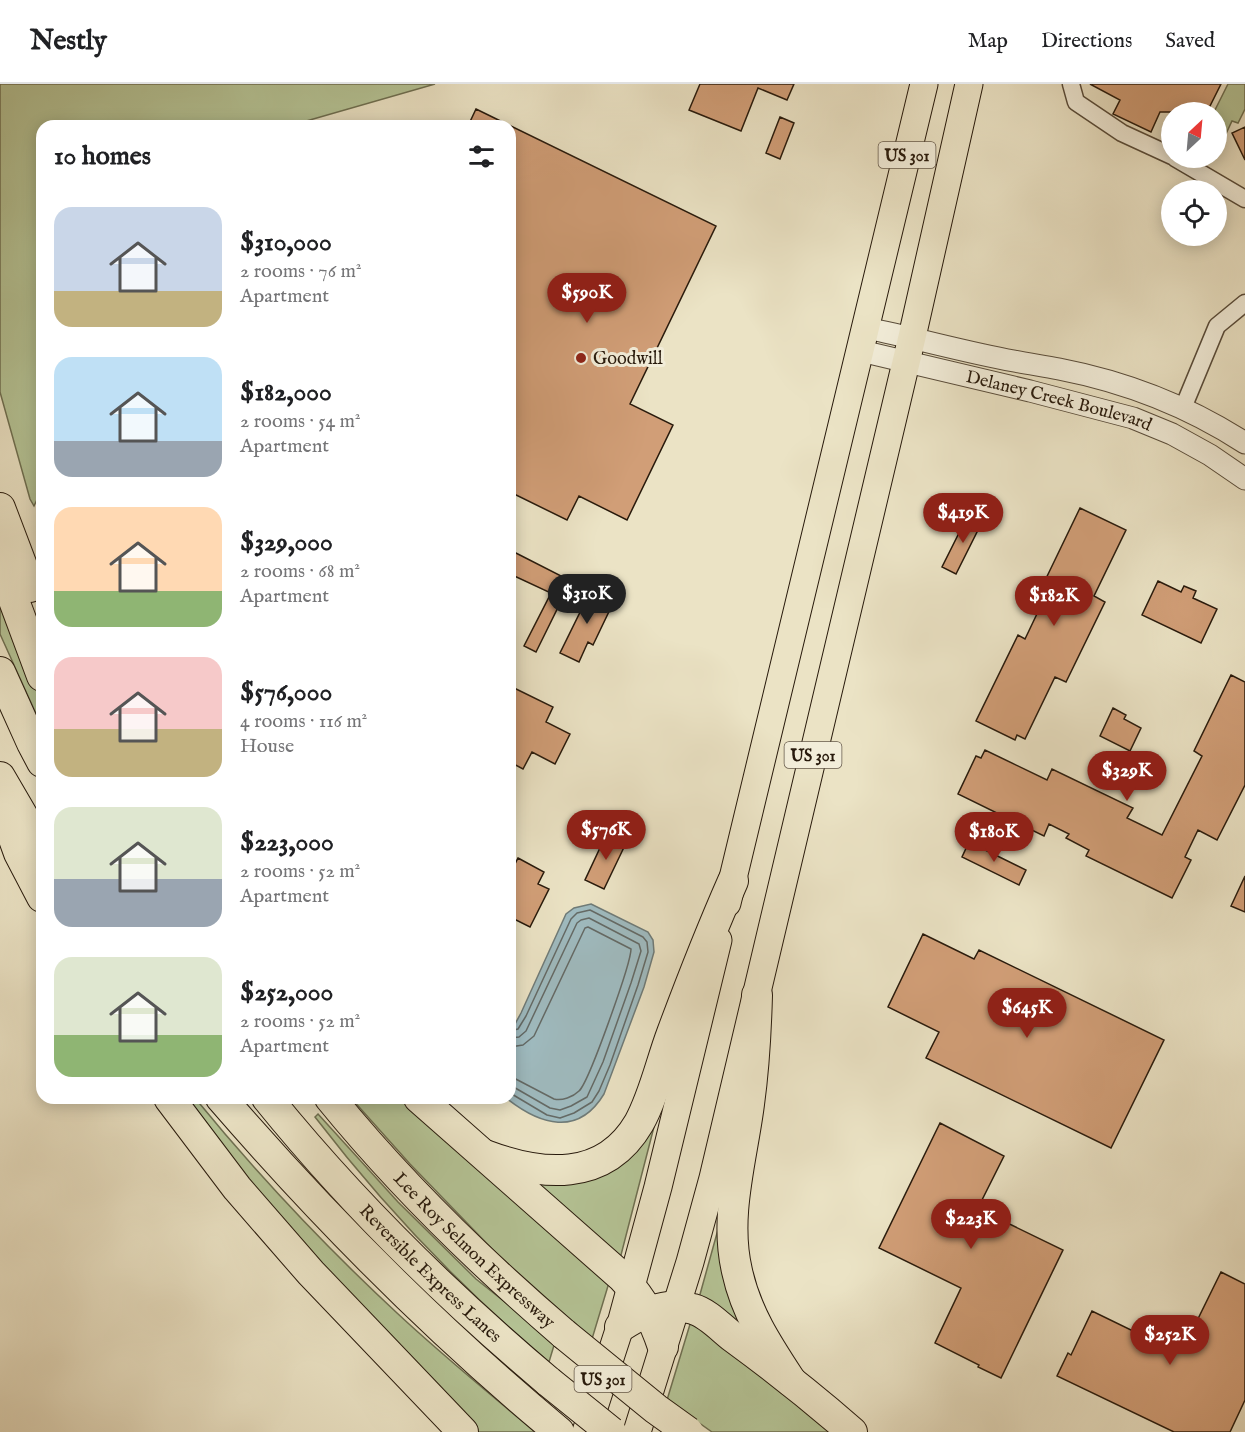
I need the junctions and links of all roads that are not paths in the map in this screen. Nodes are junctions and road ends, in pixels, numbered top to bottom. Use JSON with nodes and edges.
{"nodes":[{"id":1,"x":924,"y":84,"type":"edge"},
{"id":2,"x":969,"y":84,"type":"edge"},
{"id":3,"x":1071,"y":84,"type":"edge"},
{"id":4,"x":1161,"y":152,"type":"edge"},
{"id":5,"x":1192,"y":168,"type":"edge"},
{"id":6,"x":1245,"y":199,"type":"edge"},
{"id":7,"x":1245,"y":303,"type":"edge"},
{"id":8,"x":864,"y":340,"type":"junction"},
{"id":9,"x":909,"y":349,"type":"junction"},
{"id":10,"x":1183,"y":408,"type":"junction"},
{"id":11,"x":1245,"y":443,"type":"edge"},
{"id":12,"x":1245,"y":479,"type":"edge"},
{"id":13,"x":2,"y":512,"type":"edge"},
{"id":14,"x":0,"y":562,"type":"edge"},
{"id":15,"x":36,"y":602,"type":"edge"},
{"id":16,"x":36,"y":660,"type":"edge"},
{"id":17,"x":0,"y":672,"type":"edge"},
{"id":18,"x":0,"y":694,"type":"edge"},
{"id":19,"x":36,"y":751,"type":"edge"},
{"id":20,"x":36,"y":751,"type":"edge"},
{"id":21,"x":0,"y":777,"type":"edge"},
{"id":22,"x":0,"y":800,"type":"edge"},
{"id":23,"x":36,"y":839,"type":"edge"},
{"id":24,"x":733,"y":881,"type":"junction"},
{"id":25,"x":36,"y":885,"type":"edge"},
{"id":26,"x":757,"y":995,"type":"junction"},
{"id":27,"x":174,"y":1104,"type":"edge"},
{"id":28,"x":226,"y":1104,"type":"edge"},
{"id":29,"x":272,"y":1104,"type":"edge"},
{"id":30,"x":293,"y":1104,"type":"edge"},
{"id":31,"x":335,"y":1104,"type":"edge"},
{"id":32,"x":426,"y":1104,"type":"edge"},
{"id":33,"x":485,"y":1155,"type":"junction"},
{"id":34,"x":335,"y":1176,"type":"junction"},
{"id":35,"x":631,"y":1287,"type":"junction"},
{"id":36,"x":663,"y":1309,"type":"junction"},
{"id":37,"x":620,"y":1327,"type":"junction"},
{"id":38,"x":663,"y":1347,"type":"joint"},
{"id":39,"x":791,"y":1381,"type":"junction"},
{"id":40,"x":548,"y":1423,"type":"edge"},
{"id":41,"x":463,"y":1432,"type":"edge"},
{"id":42,"x":586,"y":1432,"type":"edge"},
{"id":43,"x":611,"y":1432,"type":"edge"},
{"id":44,"x":637,"y":1432,"type":"edge"},
{"id":45,"x":688,"y":1432,"type":"edge"},
{"id":46,"x":852,"y":1432,"type":"edge"}],
"edges":[{"from":1,"to":8,"type":"main road","number":"US 301"},
{"from":2,"to":9,"type":"main road","number":"US 301"},
{"from":3,"to":4,"type":"street"},
{"from":5,"to":6,"type":"street"},
{"from":7,"to":10,"type":"street"},
{"from":8,"to":9,"type":"street","name":"Delaney Creek Boulevard"},
{"from":8,"to":24,"type":"main road","number":"US 301"},
{"from":9,"to":10,"type":"street","name":"Delaney Creek Boulevard"},
{"from":9,"to":12,"type":"street","name":"Delaney Creek Boulevard"},
{"from":9,"to":26,"type":"main road","number":"US 301"},
{"from":10,"to":11,"type":"street","name":"Delaney Creek Boulevard"},
{"from":13,"to":15,"type":"highway"},
{"from":14,"to":16,"type":"highway"},
{"from":17,"to":19,"type":"highway"},
{"from":18,"to":20,"type":"highway"},
{"from":21,"to":23,"type":"highway"},
{"from":22,"to":25,"type":"highway"},
{"from":24,"to":33,"type":"highway"},
{"from":24,"to":35,"type":"main road","number":"US 301"},
{"from":26,"to":36,"type":"main road","number":"US 301"},
{"from":26,"to":39,"type":"highway"},
{"from":27,"to":41,"type":"highway"},
{"from":28,"to":40,"type":"highway"},
{"from":29,"to":34,"type":"highway","name":"Reversible Express Lanes"},
{"from":30,"to":34,"type":"highway"},
{"from":31,"to":45,"type":"highway","name":"Lee Roy Selmon Expressway","bridge":true},
{"from":32,"to":33,"type":"highway"},
{"from":33,"to":35,"type":"highway"},
{"from":34,"to":43,"type":"highway","name":"Reversible Express Lanes","bridge":true},
{"from":35,"to":36,"type":"highway"},
{"from":35,"to":37,"type":"main road","number":"US 301"},
{"from":36,"to":37,"type":"highway"},
{"from":36,"to":38,"type":"highway"},
{"from":36,"to":39,"type":"highway"},
{"from":37,"to":42,"type":"main road","number":"US 301"},
{"from":38,"to":44,"type":"main road","number":"US 301"},
{"from":39,"to":46,"type":"highway"}]}
